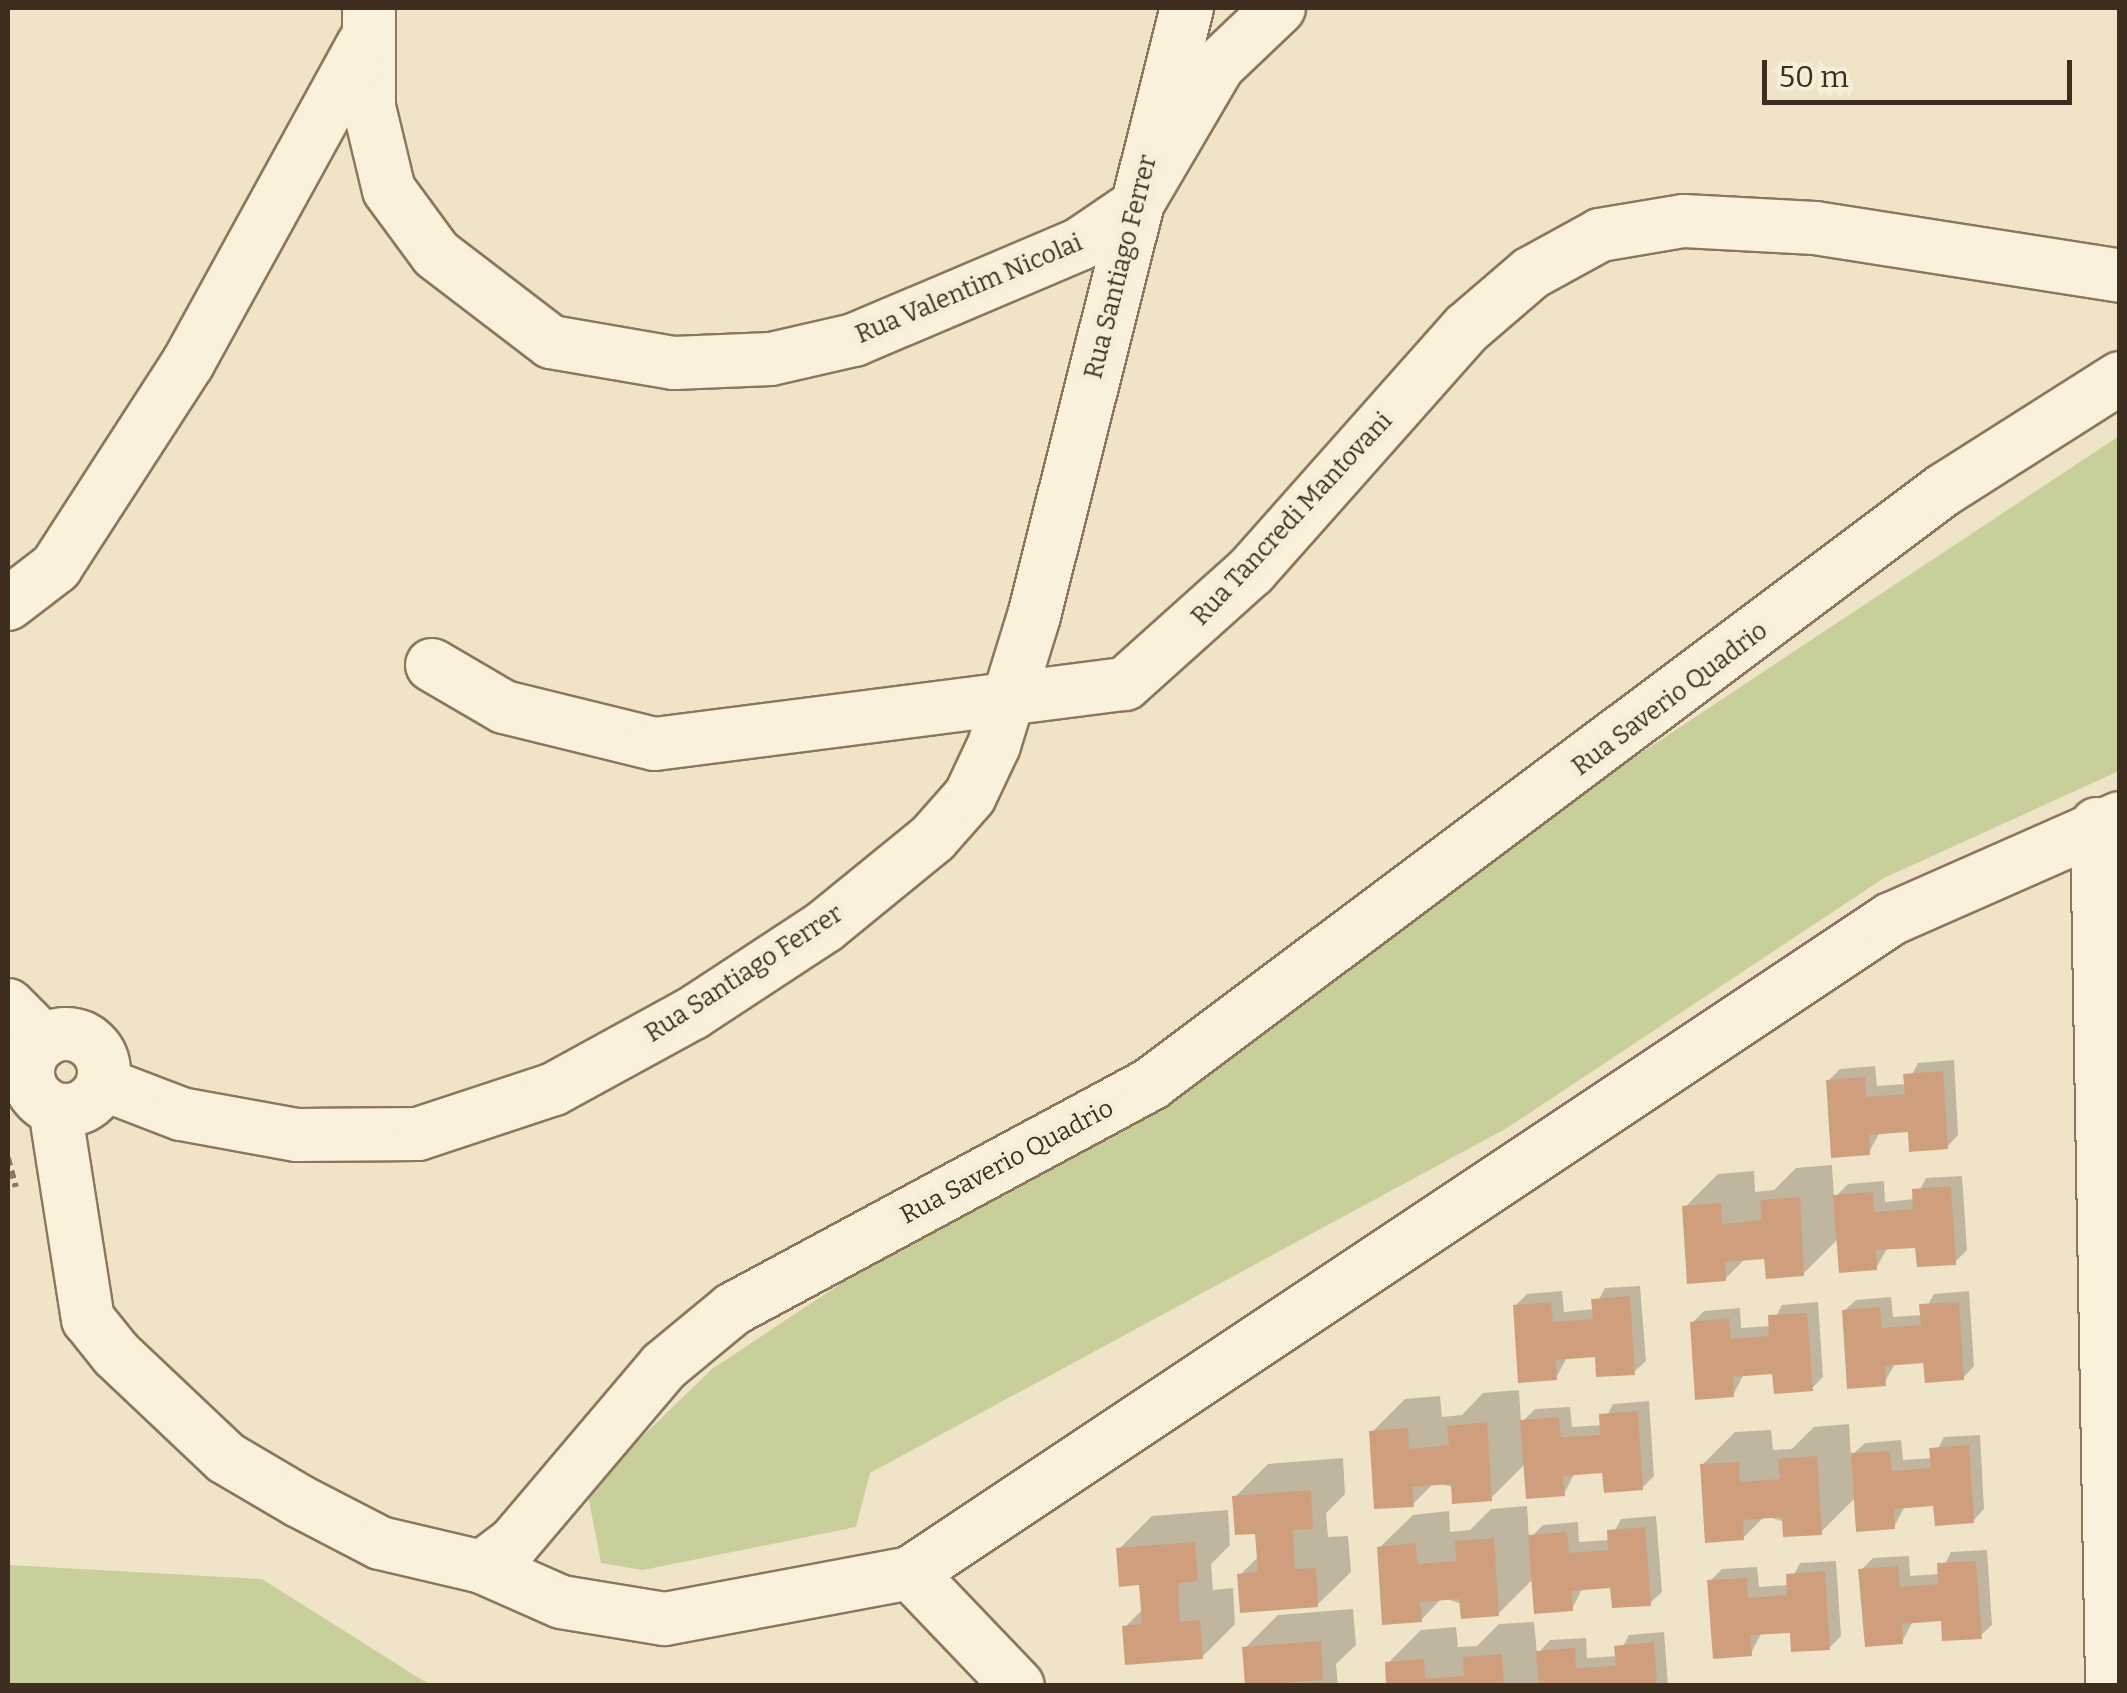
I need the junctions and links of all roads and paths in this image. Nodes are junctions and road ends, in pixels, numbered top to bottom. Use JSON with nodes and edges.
{"nodes":[{"id":1,"x":1187,"y":8,"type":"edge"},
{"id":2,"x":1279,"y":8,"type":"edge"},
{"id":3,"x":366,"y":26,"type":"edge"},
{"id":4,"x":1136,"y":206,"type":"junction"},
{"id":5,"x":2120,"y":276,"type":"edge"},
{"id":6,"x":2120,"y":378,"type":"edge"},
{"id":7,"x":8,"y":604,"type":"edge"},
{"id":8,"x":432,"y":665,"type":"dead end"},
{"id":9,"x":1009,"y":694,"type":"junction"},
{"id":10,"x":2108,"y":821,"type":"edge"},
{"id":11,"x":8,"y":1005,"type":"edge"},
{"id":12,"x":44,"y":1041,"type":"junction"},
{"id":13,"x":103,"y":1084,"type":"junction"},
{"id":14,"x":55,"y":1109,"type":"junction"},
{"id":15,"x":482,"y":1567,"type":"junction"},
{"id":16,"x":910,"y":1573,"type":"junction"},
{"id":17,"x":1018,"y":1686,"type":"edge"},
{"id":18,"x":2112,"y":1686,"type":"edge"}],
"edges":[{"from":1,"to":4,"type":"street","name":"Rua Santiago Ferrer"},
{"from":2,"to":4,"type":"street","name":"Rua Valentim Nicolai"},
{"from":3,"to":4,"type":"street","name":"Rua Valentim Nicolai"},
{"from":3,"to":7,"type":"street"},
{"from":4,"to":9,"type":"street","name":"Rua Santiago Ferrer"},
{"from":5,"to":9,"type":"street","name":"Rua Tancredi Mantovani"},
{"from":6,"to":15,"type":"street","name":"Rua Saverio Quadrio"},
{"from":8,"to":9,"type":"street","name":"Rua Tancredi Mantovani"},
{"from":9,"to":13,"type":"street","name":"Rua Santiago Ferrer"},
{"from":10,"to":16,"type":"street"},
{"from":10,"to":18,"type":"street"},
{"from":11,"to":12,"type":"street"},
{"from":12,"to":13,"type":"street"},
{"from":12,"to":14,"type":"street"},
{"from":13,"to":14,"type":"street"},
{"from":14,"to":15,"type":"street"},
{"from":15,"to":16,"type":"street"},
{"from":16,"to":17,"type":"street"}]}
